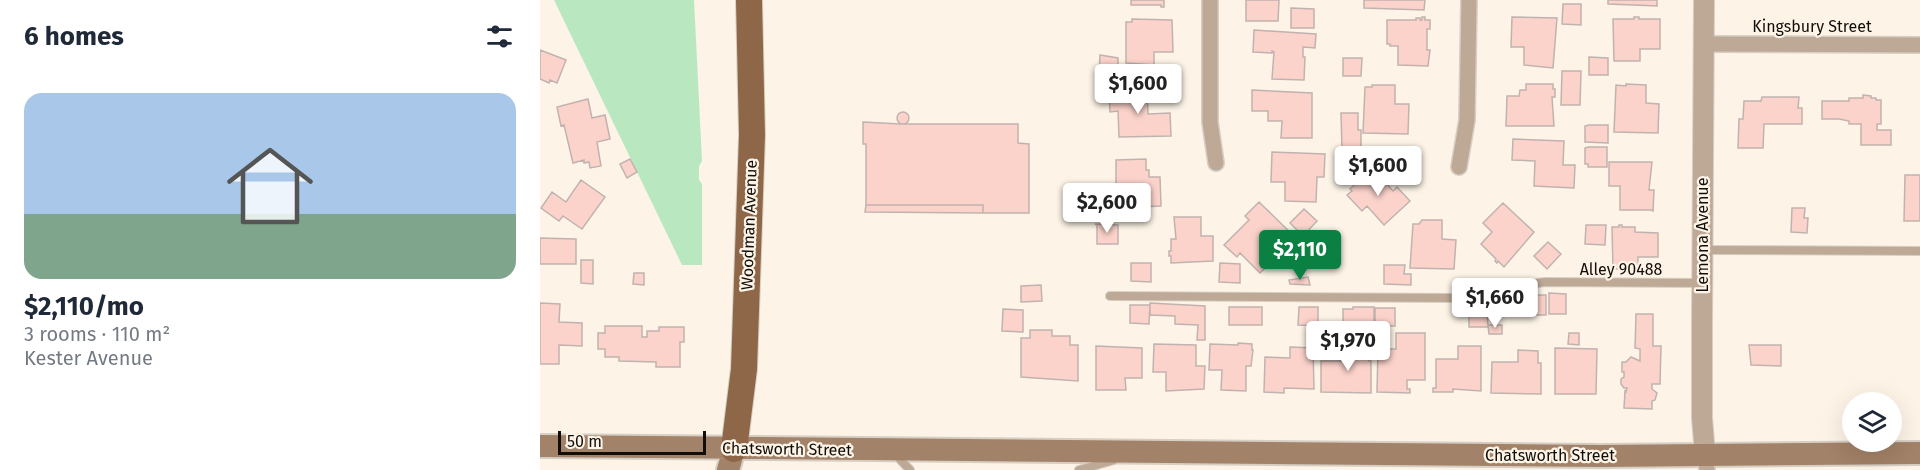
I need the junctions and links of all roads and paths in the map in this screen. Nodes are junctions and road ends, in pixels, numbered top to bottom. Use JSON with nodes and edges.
{"nodes":[{"id":1,"x":749,"y":0,"type":"edge"},
{"id":2,"x":1210,"y":0,"type":"edge"},
{"id":3,"x":1468,"y":0,"type":"edge"},
{"id":4,"x":1704,"y":0,"type":"edge"},
{"id":5,"x":1704,"y":44,"type":"junction"},
{"id":6,"x":1920,"y":45,"type":"edge"},
{"id":7,"x":1216,"y":163,"type":"dead end"},
{"id":8,"x":1459,"y":167,"type":"dead end"},
{"id":9,"x":1702,"y":250,"type":"junction"},
{"id":10,"x":1920,"y":251,"type":"edge"},
{"id":11,"x":1702,"y":283,"type":"junction"},
{"id":12,"x":1110,"y":296,"type":"dead end"},
{"id":13,"x":540,"y":446,"type":"edge"},
{"id":14,"x":891,"y":450,"type":"junction"},
{"id":15,"x":1145,"y":452,"type":"junction"},
{"id":16,"x":1920,"y":453,"type":"edge"},
{"id":17,"x":731,"y":459,"type":"edge"},
{"id":18,"x":1706,"y":462,"type":"edge"},
{"id":19,"x":910,"y":470,"type":"edge"},
{"id":20,"x":1079,"y":470,"type":"edge"}],
"edges":[{"from":1,"to":17,"type":"main road","name":"Woodman Avenue"},
{"from":2,"to":7,"type":"street"},
{"from":3,"to":8,"type":"street"},
{"from":4,"to":5,"type":"street","name":"Lemona Avenue"},
{"from":5,"to":6,"type":"street","name":"Kingsbury Street"},
{"from":5,"to":9,"type":"street","name":"Lemona Avenue"},
{"from":9,"to":10,"type":"lane"},
{"from":9,"to":11,"type":"street","name":"Lemona Avenue"},
{"from":11,"to":12,"type":"lane","name":"Alley 90488"},
{"from":11,"to":18,"type":"street","name":"Lemona Avenue"},
{"from":13,"to":17,"type":"main road","name":"Chatsworth Street"},
{"from":14,"to":15,"type":"main road","name":"Chatsworth Street"},
{"from":14,"to":17,"type":"main road","name":"Chatsworth Street"},
{"from":14,"to":19,"type":"lane"},
{"from":15,"to":18,"type":"main road","name":"Chatsworth Street"},
{"from":15,"to":20,"type":"lane","name":"Chatsworth Street"},
{"from":16,"to":18,"type":"main road","name":"Chatsworth Street"}]}
